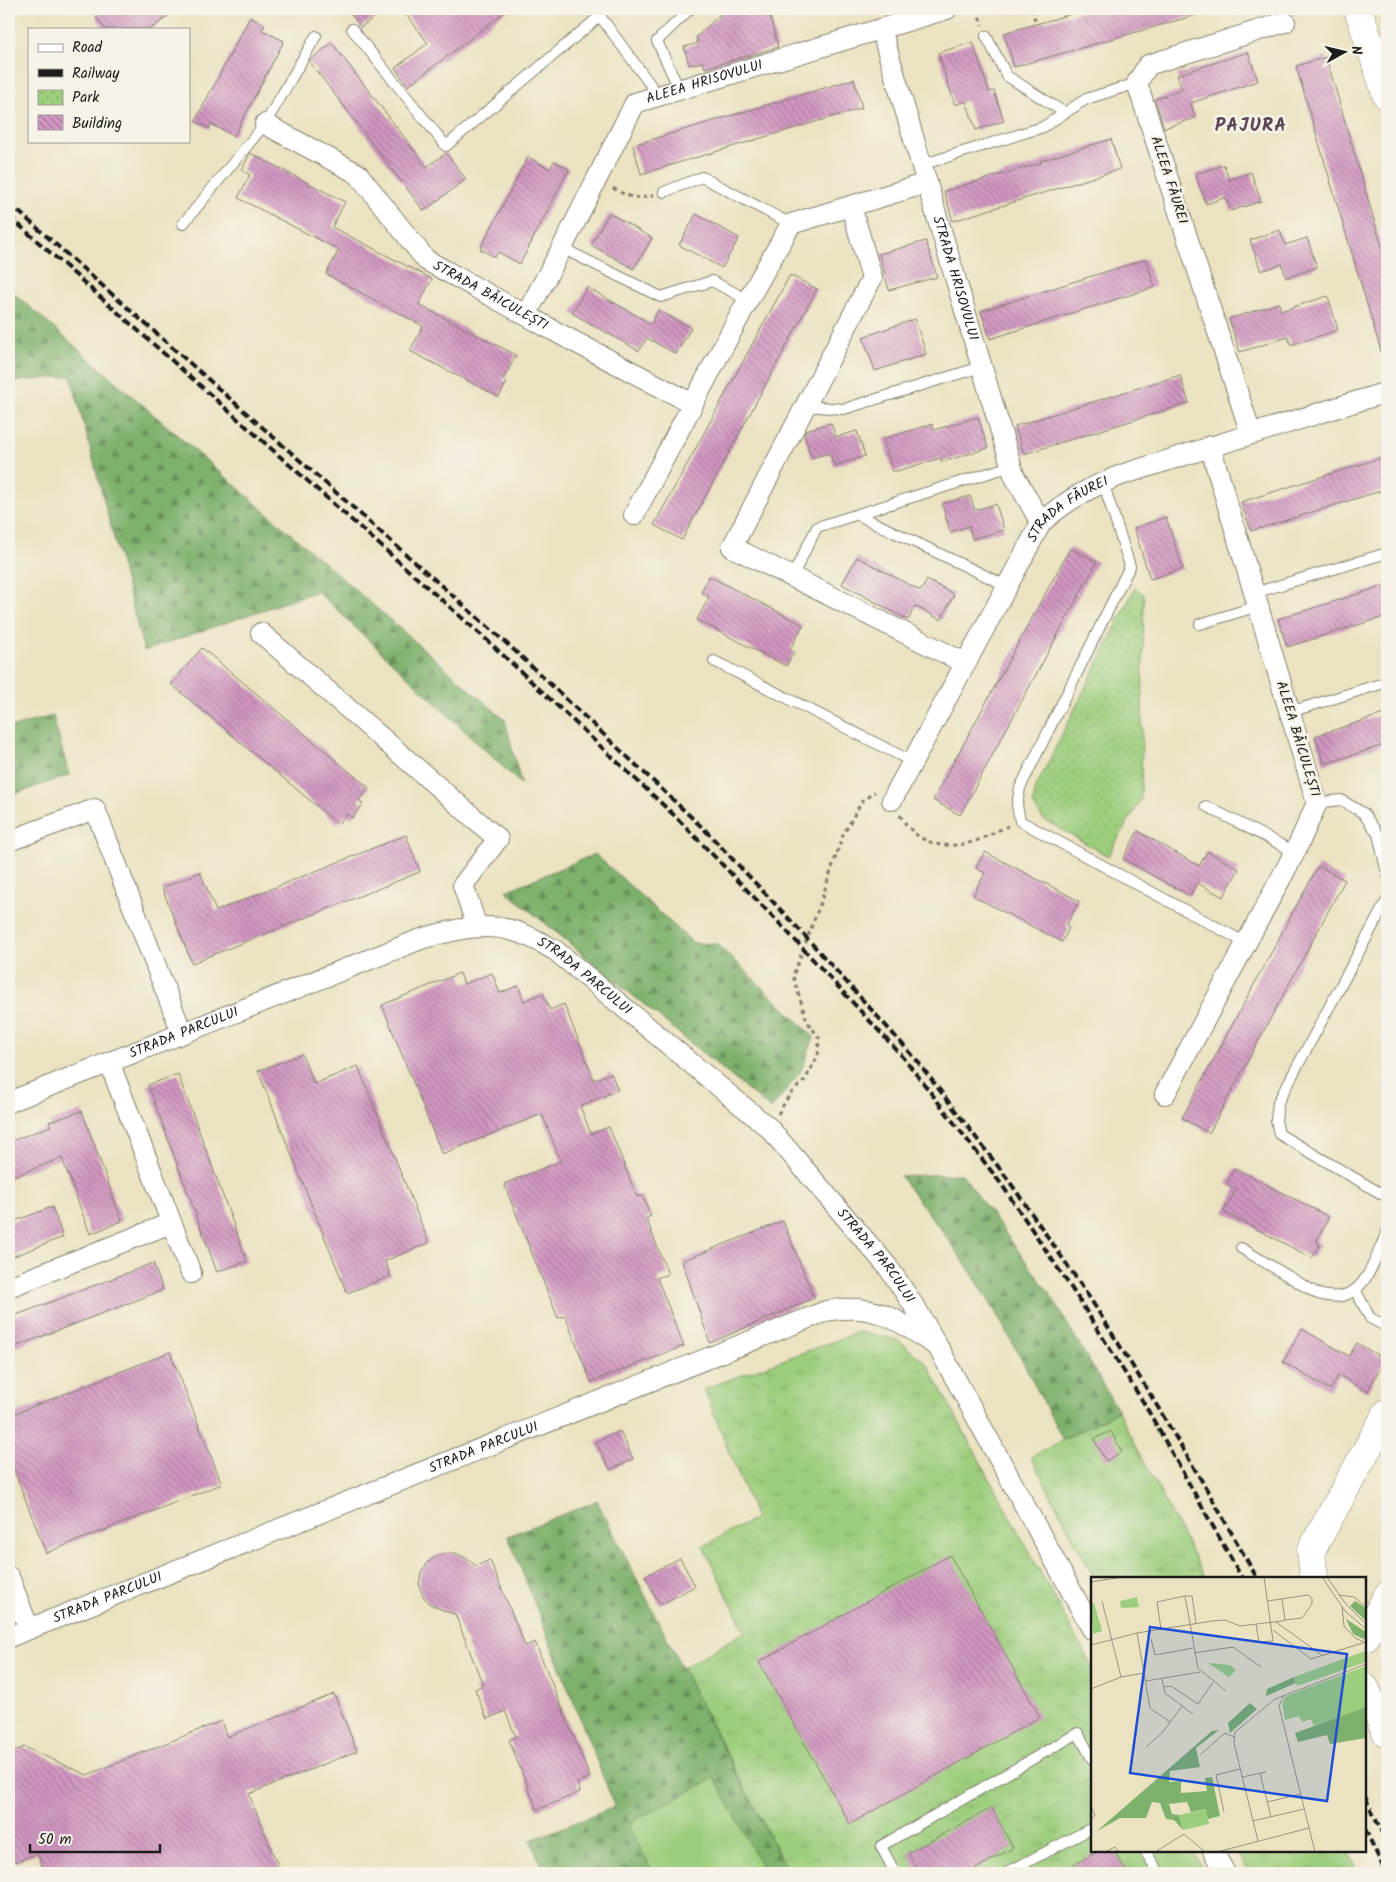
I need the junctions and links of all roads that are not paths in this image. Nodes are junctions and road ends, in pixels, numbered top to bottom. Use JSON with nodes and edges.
{"nodes":[{"id":1,"x":690,"y":9,"type":"edge"},
{"id":2,"x":947,"y":9,"type":"edge"},
{"id":3,"x":1358,"y":9,"type":"edge"},
{"id":4,"x":603,"y":12,"type":"edge"},
{"id":5,"x":1285,"y":22,"type":"dead end"},
{"id":6,"x":352,"y":29,"type":"dead end"},
{"id":7,"x":881,"y":29,"type":"junction"},
{"id":8,"x":316,"y":36,"type":"dead end"},
{"id":9,"x":986,"y":36,"type":"dead end"},
{"id":10,"x":1137,"y":83,"type":"junction"},
{"id":11,"x":679,"y":89,"type":"junction"},
{"id":12,"x":658,"y":95,"type":"junction"},
{"id":13,"x":1387,"y":96,"type":"edge"},
{"id":14,"x":1065,"y":113,"type":"junction"},
{"id":15,"x":264,"y":124,"type":"junction"},
{"id":16,"x":924,"y":174,"type":"junction"},
{"id":17,"x":664,"y":192,"type":"road end"},
{"id":18,"x":851,"y":206,"type":"junction"},
{"id":19,"x":183,"y":224,"type":"dead end"},
{"id":20,"x":791,"y":224,"type":"junction"},
{"id":21,"x":562,"y":248,"type":"junction"},
{"id":22,"x":748,"y":300,"type":"junction"},
{"id":23,"x":526,"y":315,"type":"junction"},
{"id":24,"x":981,"y":367,"type":"junction"},
{"id":25,"x":1387,"y":392,"type":"edge"},
{"id":26,"x":693,"y":404,"type":"junction"},
{"id":27,"x":805,"y":406,"type":"junction"},
{"id":28,"x":1251,"y":434,"type":"junction"},
{"id":29,"x":1210,"y":446,"type":"junction"},
{"id":30,"x":1011,"y":466,"type":"junction"},
{"id":31,"x":1103,"y":482,"type":"junction"},
{"id":32,"x":634,"y":515,"type":"dead end"},
{"id":33,"x":858,"y":515,"type":"junction"},
{"id":34,"x":1042,"y":523,"type":"junction"},
{"id":35,"x":1387,"y":552,"type":"edge"},
{"id":36,"x":792,"y":577,"type":"junction"},
{"id":37,"x":1007,"y":586,"type":"junction"},
{"id":38,"x":1256,"y":599,"type":"junction"},
{"id":39,"x":1200,"y":624,"type":"dead end"},
{"id":40,"x":261,"y":633,"type":"dead end"},
{"id":41,"x":714,"y":661,"type":"dead end"},
{"id":42,"x":965,"y":663,"type":"junction"},
{"id":43,"x":1387,"y":682,"type":"edge"},
{"id":44,"x":1290,"y":712,"type":"junction"},
{"id":45,"x":912,"y":761,"type":"junction"},
{"id":46,"x":892,"y":800,"type":"road end"},
{"id":47,"x":1317,"y":803,"type":"junction"},
{"id":48,"x":1206,"y":806,"type":"dead end"},
{"id":49,"x":9,"y":842,"type":"edge"},
{"id":50,"x":1295,"y":852,"type":"junction"},
{"id":51,"x":1387,"y":873,"type":"edge"},
{"id":52,"x":1387,"y":900,"type":"edge"},
{"id":53,"x":477,"y":926,"type":"junction"},
{"id":54,"x":1246,"y":943,"type":"junction"},
{"id":55,"x":182,"y":1033,"type":"junction"},
{"id":56,"x":109,"y":1062,"type":"junction"},
{"id":57,"x":1165,"y":1094,"type":"dead end"},
{"id":58,"x":9,"y":1102,"type":"edge"},
{"id":59,"x":1387,"y":1197,"type":"edge"},
{"id":60,"x":171,"y":1223,"type":"junction"},
{"id":61,"x":1387,"y":1232,"type":"edge"},
{"id":62,"x":1241,"y":1248,"type":"dead end"},
{"id":63,"x":191,"y":1273,"type":"dead end"},
{"id":64,"x":9,"y":1287,"type":"edge"},
{"id":65,"x":1356,"y":1291,"type":"junction"},
{"id":66,"x":1387,"y":1327,"type":"edge"},
{"id":67,"x":938,"y":1347,"type":"junction"},
{"id":68,"x":1387,"y":1413,"type":"edge"},
{"id":69,"x":1314,"y":1577,"type":"edge"},
{"id":70,"x":9,"y":1578,"type":"edge"},
{"id":71,"x":1387,"y":1596,"type":"edge"},
{"id":72,"x":1091,"y":1627,"type":"edge"},
{"id":73,"x":30,"y":1629,"type":"junction"},
{"id":74,"x":1366,"y":1636,"type":"edge"},
{"id":75,"x":9,"y":1637,"type":"edge"},
{"id":76,"x":1366,"y":1690,"type":"edge"},
{"id":77,"x":1387,"y":1734,"type":"edge"},
{"id":78,"x":1091,"y":1757,"type":"edge"},
{"id":79,"x":1091,"y":1829,"type":"edge"},
{"id":80,"x":1146,"y":1852,"type":"edge"},
{"id":81,"x":1214,"y":1852,"type":"edge"},
{"id":82,"x":1158,"y":1871,"type":"dead end"},
{"id":83,"x":895,"y":1873,"type":"edge"},
{"id":84,"x":1006,"y":1873,"type":"edge"},
{"id":85,"x":1225,"y":1873,"type":"edge"}],
"edges":[{"from":1,"to":11,"type":"lane"},
{"from":2,"to":7,"type":"street","name":"ALEEA HRISOVULUI"},
{"from":3,"to":13,"type":"street"},
{"from":4,"to":6,"type":"lane"},
{"from":4,"to":12,"type":"lane"},
{"from":5,"to":10,"type":"street"},
{"from":7,"to":11,"type":"street","name":"ALEEA HRISOVULUI"},
{"from":7,"to":16,"type":"street","name":"STRADA HRISOVULUI"},
{"from":8,"to":15,"type":"lane"},
{"from":9,"to":14,"type":"lane"},
{"from":10,"to":14,"type":"lane"},
{"from":10,"to":28,"type":"street","name":"ALEEA FĂUREI"},
{"from":11,"to":12,"type":"street","name":"ALEEA HRISOVULUI"},
{"from":12,"to":21,"type":"street","name":"ALEEA HRISOVULUI"},
{"from":14,"to":16,"type":"lane"},
{"from":15,"to":19,"type":"lane"},
{"from":15,"to":23,"type":"street","name":"STRADA BĂICULEȘTI"},
{"from":16,"to":18,"type":"street"},
{"from":16,"to":24,"type":"street","name":"STRADA HRISOVULUI"},
{"from":17,"to":20,"type":"lane"},
{"from":18,"to":20,"type":"street"},
{"from":18,"to":27,"type":"street"},
{"from":20,"to":22,"type":"street"},
{"from":21,"to":22,"type":"lane"},
{"from":21,"to":23,"type":"street","name":"ALEEA HRISOVULUI"},
{"from":22,"to":26,"type":"street"},
{"from":23,"to":26,"type":"street","name":"STRADA BĂICULEȘTI"},
{"from":24,"to":27,"type":"lane"},
{"from":24,"to":30,"type":"street","name":"STRADA HRISOVULUI"},
{"from":25,"to":28,"type":"street","name":"STRADA FĂUREI"},
{"from":26,"to":32,"type":"street"},
{"from":27,"to":36,"type":"street"},
{"from":28,"to":29,"type":"street","name":"STRADA FĂUREI"},
{"from":29,"to":31,"type":"street","name":"STRADA FĂUREI"},
{"from":29,"to":38,"type":"street","name":"ALEEA BĂICULEȘTI"},
{"from":30,"to":33,"type":"lane"},
{"from":30,"to":34,"type":"street","name":"STRADA HRISOVULUI"},
{"from":31,"to":34,"type":"street","name":"STRADA FĂUREI"},
{"from":31,"to":54,"type":"lane"},
{"from":33,"to":36,"type":"lane"},
{"from":33,"to":37,"type":"lane"},
{"from":34,"to":37,"type":"street","name":"STRADA FĂUREI"},
{"from":35,"to":38,"type":"lane"},
{"from":36,"to":42,"type":"street"},
{"from":37,"to":42,"type":"street","name":"STRADA FĂUREI"},
{"from":38,"to":39,"type":"lane"},
{"from":38,"to":44,"type":"street","name":"ALEEA BĂICULEȘTI"},
{"from":40,"to":53,"type":"street"},
{"from":41,"to":45,"type":"lane"},
{"from":42,"to":45,"type":"street","name":"STRADA FĂUREI"},
{"from":43,"to":44,"type":"lane"},
{"from":44,"to":47,"type":"street","name":"ALEEA BĂICULEȘTI"},
{"from":45,"to":46,"type":"street","name":"STRADA FĂUREI"},
{"from":47,"to":50,"type":"street","name":"ALEEA BĂICULEȘTI"},
{"from":47,"to":51,"type":"lane"},
{"from":48,"to":50,"type":"lane"},
{"from":49,"to":55,"type":"street"},
{"from":50,"to":54,"type":"street","name":"ALEEA BĂICULEȘTI"},
{"from":52,"to":59,"type":"lane"},
{"from":53,"to":55,"type":"street","name":"STRADA PARCULUI"},
{"from":53,"to":67,"type":"street","name":"STRADA PARCULUI"},
{"from":54,"to":57,"type":"street","name":"ALEEA BĂICULEȘTI"},
{"from":55,"to":56,"type":"street","name":"STRADA PARCULUI"},
{"from":56,"to":58,"type":"street","name":"STRADA PARCULUI"},
{"from":56,"to":60,"type":"street"},
{"from":60,"to":63,"type":"street"},
{"from":60,"to":64,"type":"street"},
{"from":61,"to":65,"type":"lane"},
{"from":62,"to":65,"type":"lane"},
{"from":65,"to":66,"type":"lane"},
{"from":67,"to":72,"type":"street","name":"STRADA PARCULUI"},
{"from":67,"to":73,"type":"street","name":"STRADA PARCULUI"},
{"from":68,"to":69,"type":"street"},
{"from":70,"to":73,"type":"street"},
{"from":71,"to":74,"type":"street"},
{"from":73,"to":75,"type":"street","name":"STRADA PARCULUI"},
{"from":76,"to":77,"type":"street"},
{"from":78,"to":83,"type":"lane"},
{"from":79,"to":84,"type":"lane"},
{"from":80,"to":82,"type":"lane"},
{"from":81,"to":85,"type":"street"}]}
